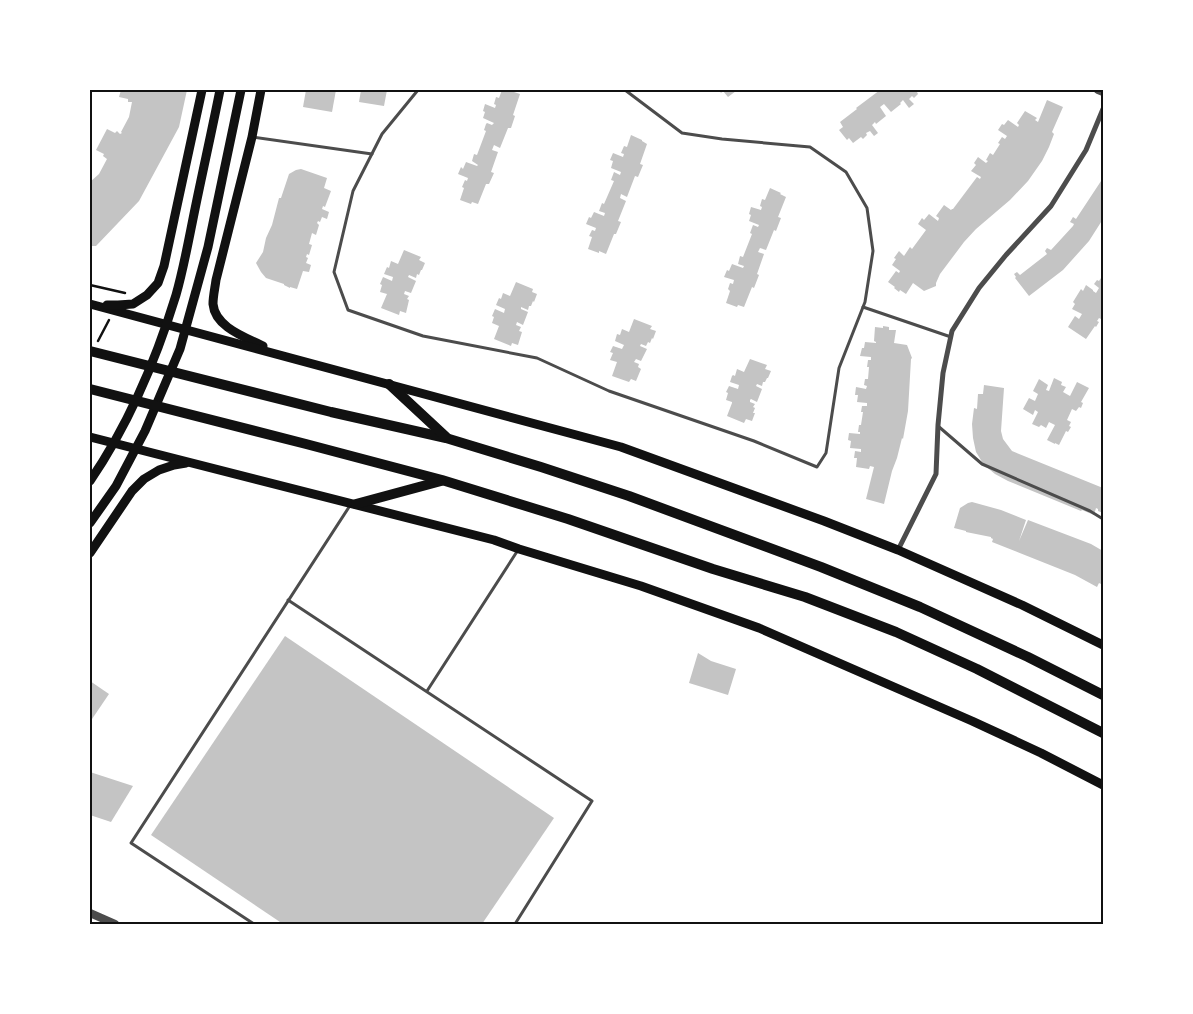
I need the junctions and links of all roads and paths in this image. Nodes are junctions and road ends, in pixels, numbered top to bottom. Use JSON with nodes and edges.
{"nodes":[{"id":1,"x":202,"y":90,"type":"edge"},
{"id":2,"x":220,"y":90,"type":"edge"},
{"id":3,"x":241,"y":90,"type":"edge"},
{"id":4,"x":261,"y":90,"type":"edge"},
{"id":5,"x":418,"y":90,"type":"edge"},
{"id":6,"x":626,"y":90,"type":"edge"},
{"id":7,"x":1098,"y":90,"type":"edge"},
{"id":8,"x":1103,"y":92,"type":"edge"},
{"id":9,"x":1103,"y":108,"type":"edge"},
{"id":10,"x":252,"y":137,"type":"junction"},
{"id":11,"x":372,"y":154,"type":"junction"},
{"id":12,"x":90,"y":285,"type":"edge"},
{"id":13,"x":127,"y":294,"type":"dead end"},
{"id":14,"x":90,"y":304,"type":"edge"},
{"id":15,"x":863,"y":307,"type":"junction"},
{"id":16,"x":110,"y":316,"type":"dead end"},
{"id":17,"x":951,"y":337,"type":"junction"},
{"id":18,"x":92,"y":350,"type":"edge"},
{"id":19,"x":279,"y":354,"type":"junction"},
{"id":20,"x":389,"y":384,"type":"junction"},
{"id":21,"x":90,"y":389,"type":"edge"},
{"id":22,"x":938,"y":425,"type":"junction"},
{"id":23,"x":90,"y":436,"type":"edge"},
{"id":24,"x":446,"y":438,"type":"junction"},
{"id":25,"x":191,"y":462,"type":"junction"},
{"id":26,"x":442,"y":480,"type":"junction"},
{"id":27,"x":90,"y":481,"type":"edge"},
{"id":28,"x":353,"y":504,"type":"junction"},
{"id":29,"x":1103,"y":519,"type":"edge"},
{"id":30,"x":90,"y":524,"type":"edge"},
{"id":31,"x":519,"y":549,"type":"junction"},
{"id":32,"x":898,"y":550,"type":"junction"},
{"id":33,"x":90,"y":553,"type":"edge"},
{"id":34,"x":288,"y":600,"type":"junction"},
{"id":35,"x":1103,"y":645,"type":"edge"},
{"id":36,"x":427,"y":692,"type":"junction"},
{"id":37,"x":1103,"y":695,"type":"edge"},
{"id":38,"x":1103,"y":733,"type":"edge"},
{"id":39,"x":1103,"y":785,"type":"edge"},
{"id":40,"x":90,"y":913,"type":"edge"},
{"id":41,"x":115,"y":924,"type":"edge"},
{"id":42,"x":254,"y":924,"type":"edge"},
{"id":43,"x":515,"y":924,"type":"edge"}],
"edges":[{"from":1,"to":14,"type":"main road"},
{"from":2,"to":27,"type":"main road"},
{"from":3,"to":30,"type":"main road"},
{"from":4,"to":10,"type":"main road"},
{"from":5,"to":11,"type":"lane"},
{"from":6,"to":15,"type":"lane"},
{"from":7,"to":8,"type":"street"},
{"from":9,"to":17,"type":"street"},
{"from":10,"to":11,"type":"lane"},
{"from":10,"to":19,"type":"main road"},
{"from":11,"to":15,"type":"lane"},
{"from":12,"to":13,"type":"path"},
{"from":14,"to":19,"type":"main road"},
{"from":15,"to":17,"type":"lane"},
{"from":16,"to":18,"type":"path"},
{"from":17,"to":22,"type":"street"},
{"from":18,"to":24,"type":"highway"},
{"from":19,"to":20,"type":"main road"},
{"from":20,"to":24,"type":"highway"},
{"from":20,"to":32,"type":"main road"},
{"from":21,"to":26,"type":"highway"},
{"from":22,"to":29,"type":"lane"},
{"from":22,"to":32,"type":"street"},
{"from":23,"to":25,"type":"main road"},
{"from":24,"to":37,"type":"highway"},
{"from":25,"to":28,"type":"main road"},
{"from":25,"to":33,"type":"main road"},
{"from":26,"to":28,"type":"highway"},
{"from":26,"to":38,"type":"highway"},
{"from":28,"to":31,"type":"main road"},
{"from":28,"to":34,"type":"lane"},
{"from":31,"to":36,"type":"lane"},
{"from":31,"to":39,"type":"main road"},
{"from":32,"to":35,"type":"main road"},
{"from":34,"to":36,"type":"lane"},
{"from":34,"to":42,"type":"lane"},
{"from":36,"to":43,"type":"lane"},
{"from":40,"to":41,"type":"street"}]}
